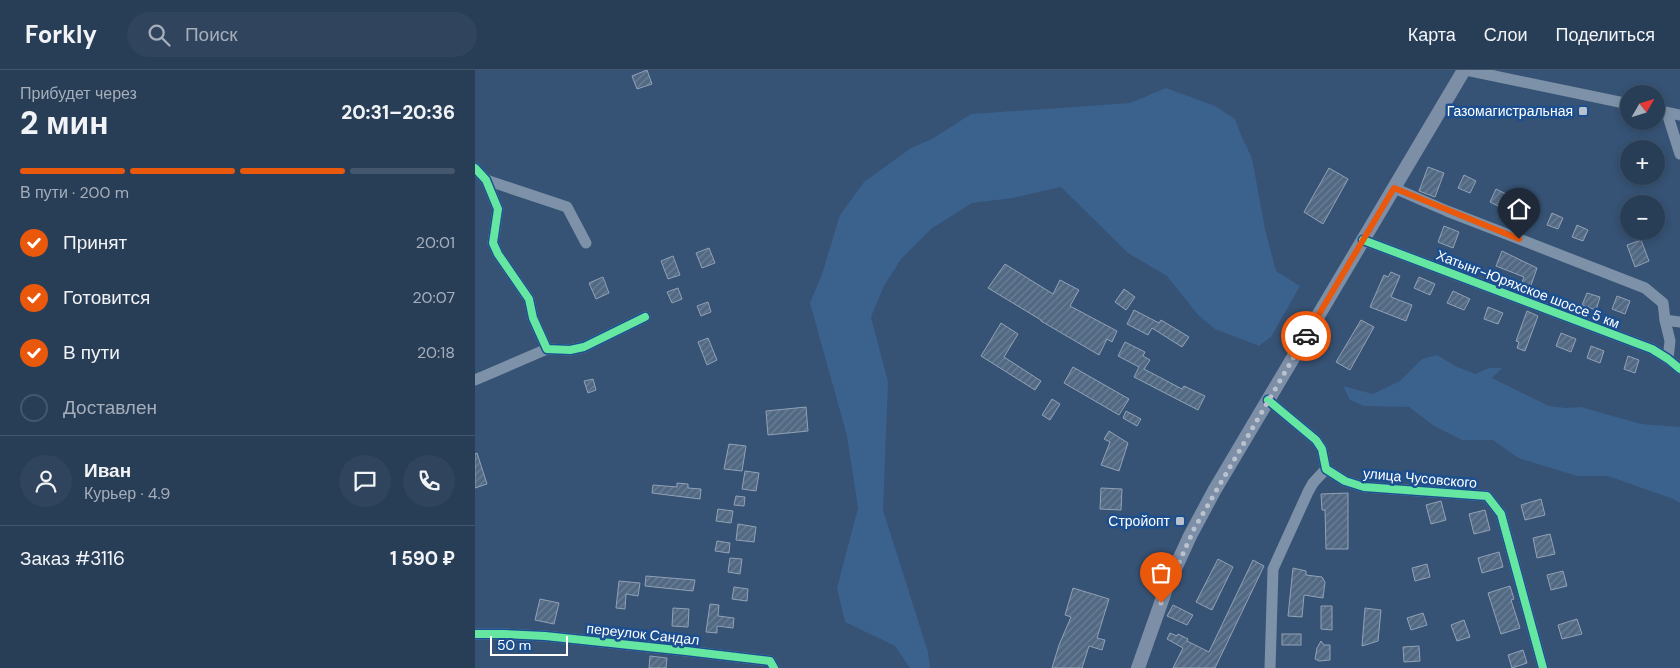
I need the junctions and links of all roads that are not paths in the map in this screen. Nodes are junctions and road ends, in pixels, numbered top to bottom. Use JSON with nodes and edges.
{"nodes":[{"id":1,"x":1465,"y":70,"type":"edge"},
{"id":2,"x":1620,"y":102,"type":"edge"},
{"id":3,"x":1665,"y":113,"type":"edge"},
{"id":4,"x":1680,"y":116,"type":"edge"},
{"id":5,"x":1665,"y":119,"type":"edge"},
{"id":6,"x":1680,"y":154,"type":"edge"},
{"id":7,"x":475,"y":168,"type":"edge"},
{"id":8,"x":486,"y":180,"type":"junction"},
{"id":9,"x":1394,"y":188,"type":"junction"},
{"id":10,"x":1363,"y":240,"type":"junction"},
{"id":11,"x":586,"y":243,"type":"dead end"},
{"id":12,"x":645,"y":317,"type":"dead end"},
{"id":13,"x":1665,"y":320,"type":"junction"},
{"id":14,"x":1680,"y":322,"type":"edge"},
{"id":15,"x":547,"y":349,"type":"junction"},
{"id":16,"x":1668,"y":359,"type":"junction"},
{"id":17,"x":1680,"y":369,"type":"edge"},
{"id":18,"x":475,"y":380,"type":"edge"},
{"id":19,"x":1268,"y":400,"type":"junction"},
{"id":20,"x":1326,"y":469,"type":"junction"},
{"id":21,"x":475,"y":634,"type":"edge"},
{"id":22,"x":774,"y":668,"type":"edge"},
{"id":23,"x":1138,"y":668,"type":"edge"},
{"id":24,"x":1270,"y":668,"type":"edge"},
{"id":25,"x":1543,"y":668,"type":"edge"}],
"edges":[{"from":1,"to":2,"type":"street"},
{"from":1,"to":9,"type":"main road"},
{"from":3,"to":4,"type":"street"},
{"from":5,"to":6,"type":"street"},
{"from":7,"to":8,"type":"street"},
{"from":8,"to":11,"type":"street"},
{"from":8,"to":15,"type":"street"},
{"from":9,"to":10,"type":"main road"},
{"from":9,"to":13,"type":"street"},
{"from":10,"to":16,"type":"street","name":"Хатынг-Юряхское шоссе 5 км"},
{"from":10,"to":19,"type":"main road"},
{"from":12,"to":15,"type":"street"},
{"from":13,"to":14,"type":"street"},
{"from":13,"to":16,"type":"street"},
{"from":15,"to":18,"type":"street"},
{"from":16,"to":17,"type":"street","name":"Хатынг-Юряхское шоссе 5 км"},
{"from":19,"to":20,"type":"street"},
{"from":19,"to":23,"type":"main road"},
{"from":20,"to":24,"type":"street"},
{"from":20,"to":25,"type":"street","name":"улица Чусовского"},
{"from":21,"to":22,"type":"street","name":"переулок Сандал"}]}
